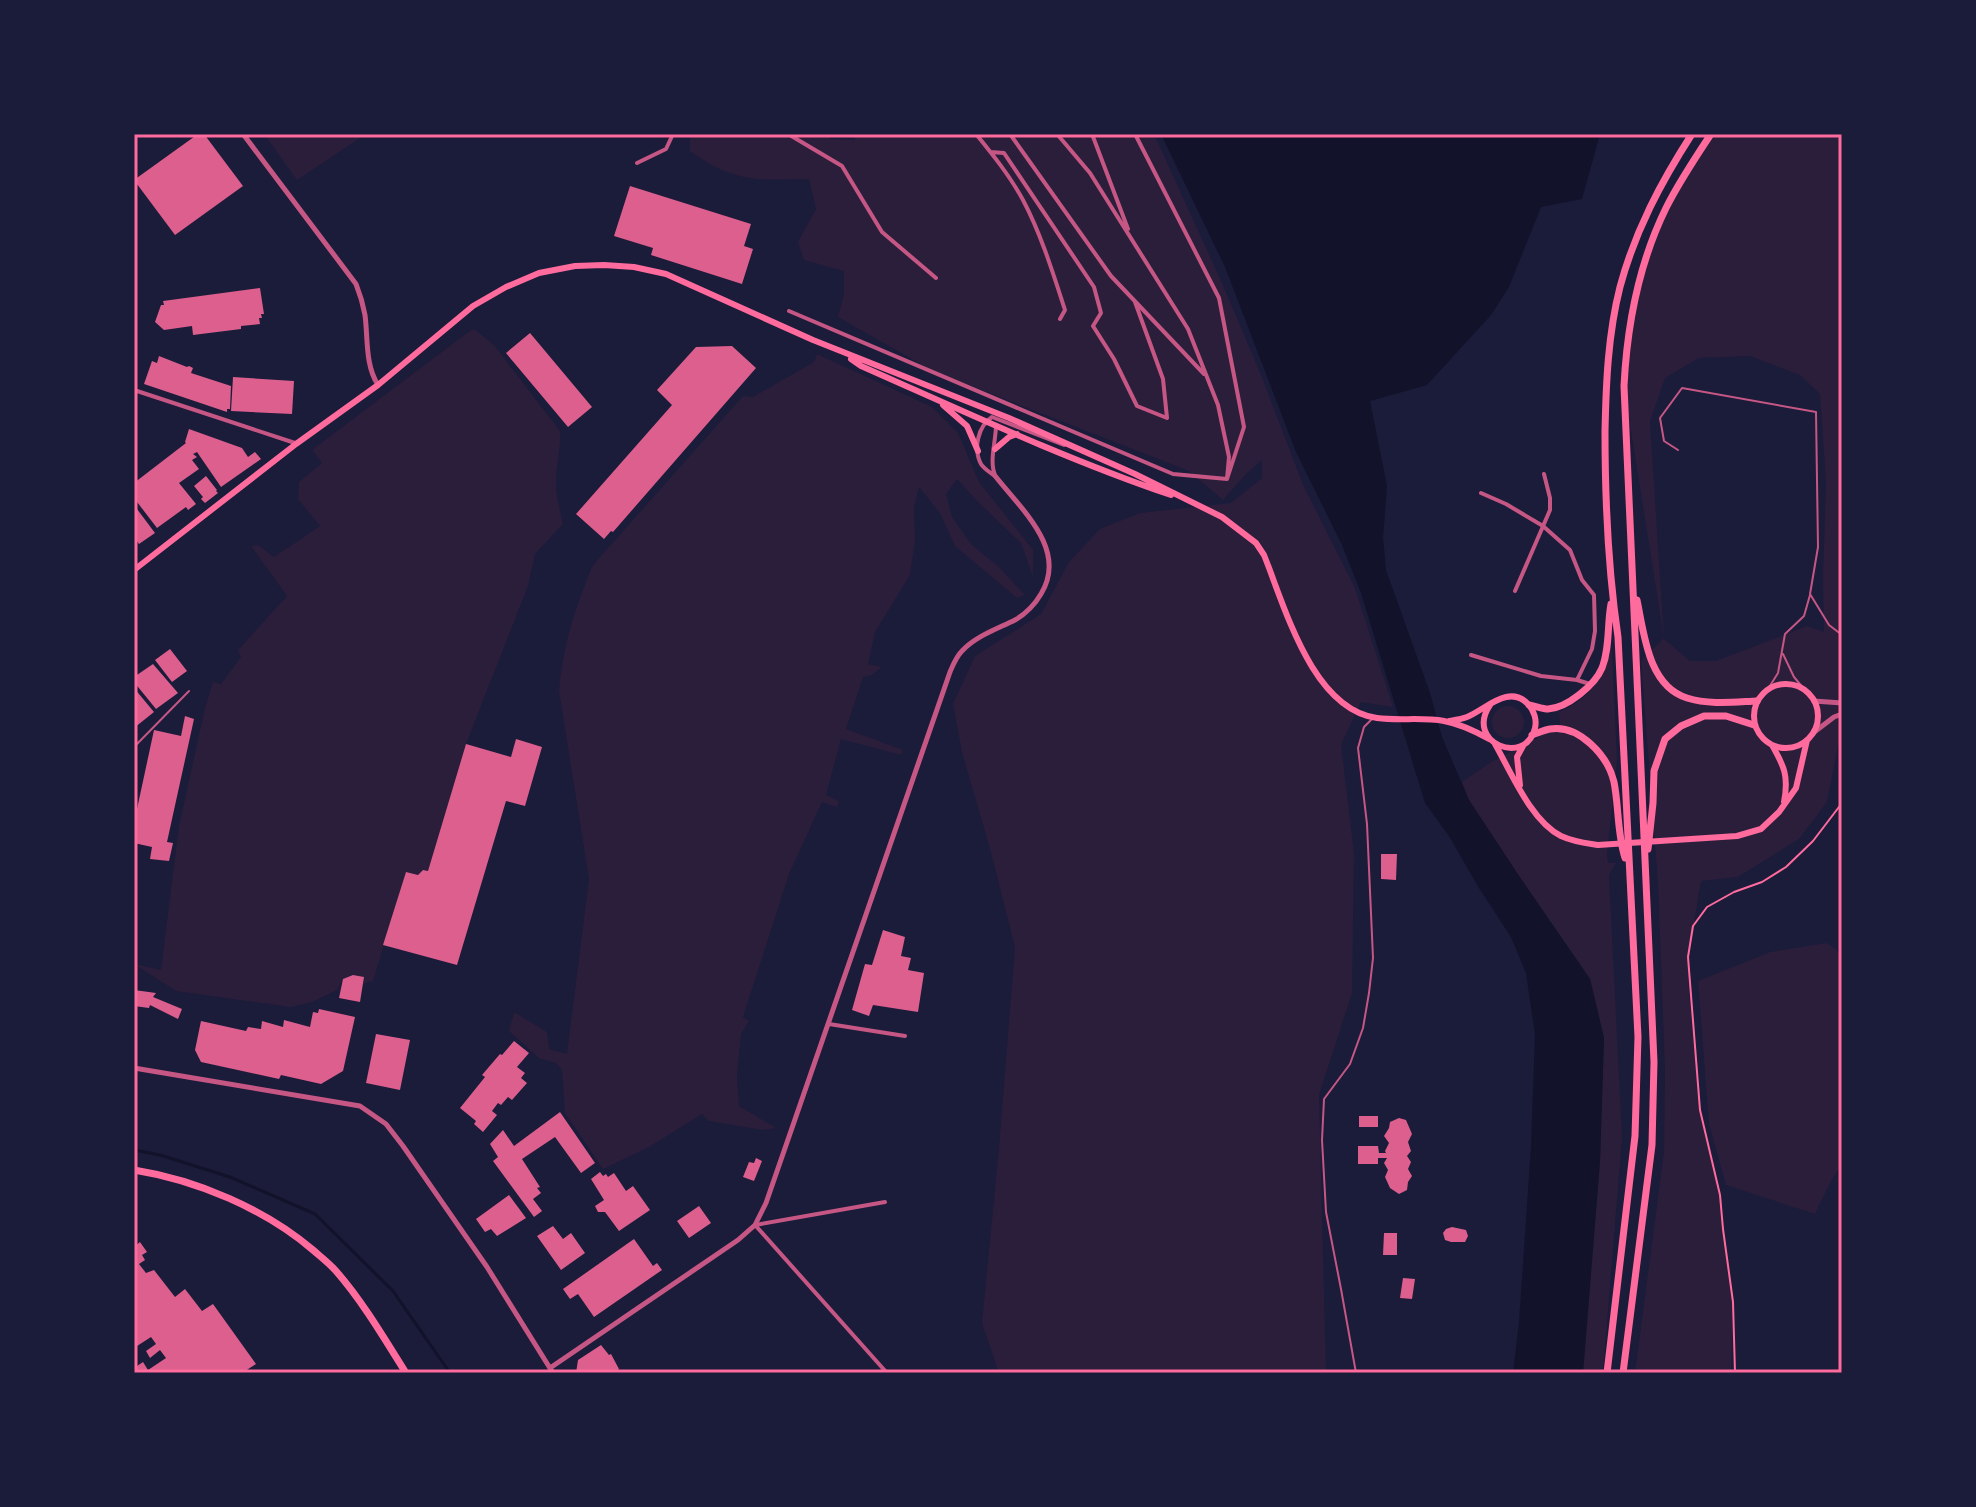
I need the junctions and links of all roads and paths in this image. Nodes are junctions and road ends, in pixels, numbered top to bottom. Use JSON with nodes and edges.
{"nodes":[{"id":1,"x":243,"y":134,"type":"edge"},
{"id":2,"x":673,"y":134,"type":"edge"},
{"id":3,"x":788,"y":134,"type":"edge"},
{"id":4,"x":976,"y":134,"type":"edge"},
{"id":5,"x":1010,"y":134,"type":"edge"},
{"id":6,"x":1057,"y":134,"type":"edge"},
{"id":7,"x":1092,"y":134,"type":"edge"},
{"id":8,"x":1135,"y":134,"type":"edge"},
{"id":9,"x":1692,"y":134,"type":"edge"},
{"id":10,"x":1711,"y":134,"type":"edge"},
{"id":11,"x":991,"y":152,"type":"junction"},
{"id":12,"x":637,"y":163,"type":"dead end"},
{"id":13,"x":1131,"y":238,"type":"junction"},
{"id":14,"x":936,"y":278,"type":"dead end"},
{"id":15,"x":1135,"y":302,"type":"junction"},
{"id":16,"x":789,"y":311,"type":"dead end"},
{"id":17,"x":1060,"y":319,"type":"dead end"},
{"id":18,"x":844,"y":353,"type":"junction"},
{"id":19,"x":1207,"y":378,"type":"junction"},
{"id":20,"x":378,"y":385,"type":"junction"},
{"id":21,"x":134,"y":390,"type":"edge"},
{"id":22,"x":934,"y":398,"type":"junction"},
{"id":23,"x":976,"y":405,"type":"junction"},
{"id":24,"x":989,"y":419,"type":"junction"},
{"id":25,"x":996,"y":426,"type":"junction"},
{"id":26,"x":1017,"y":434,"type":"junction"},
{"id":27,"x":296,"y":444,"type":"junction"},
{"id":28,"x":995,"y":449,"type":"junction"},
{"id":29,"x":1678,"y":450,"type":"dead end"},
{"id":30,"x":978,"y":451,"type":"junction"},
{"id":31,"x":1089,"y":454,"type":"junction"},
{"id":32,"x":1544,"y":474,"type":"dead end"},
{"id":33,"x":996,"y":477,"type":"junction"},
{"id":34,"x":1227,"y":479,"type":"junction"},
{"id":35,"x":1481,"y":493,"type":"dead end"},
{"id":36,"x":1198,"y":504,"type":"junction"},
{"id":37,"x":1543,"y":526,"type":"junction"},
{"id":38,"x":134,"y":570,"type":"edge"},
{"id":39,"x":1632,"y":575,"type":"junction"},
{"id":40,"x":1515,"y":591,"type":"dead end"},
{"id":41,"x":1810,"y":594,"type":"junction"},
{"id":42,"x":1612,"y":595,"type":"junction"},
{"id":43,"x":1842,"y":635,"type":"edge"},
{"id":44,"x":1782,"y":653,"type":"junction"},
{"id":45,"x":1471,"y":655,"type":"dead end"},
{"id":46,"x":1577,"y":680,"type":"junction"},
{"id":47,"x":1590,"y":684,"type":"junction"},
{"id":48,"x":1768,"y":689,"type":"junction"},
{"id":49,"x":1804,"y":689,"type":"junction"},
{"id":50,"x":189,"y":691,"type":"dead end"},
{"id":51,"x":1757,"y":701,"type":"junction"},
{"id":52,"x":1814,"y":701,"type":"junction"},
{"id":53,"x":1842,"y":703,"type":"edge"},
{"id":54,"x":1490,"y":705,"type":"junction"},
{"id":55,"x":1529,"y":705,"type":"junction"},
{"id":56,"x":1842,"y":714,"type":"edge"},
{"id":57,"x":1374,"y":718,"type":"junction"},
{"id":58,"x":1448,"y":722,"type":"junction"},
{"id":59,"x":1754,"y":725,"type":"junction"},
{"id":60,"x":1813,"y":733,"type":"junction"},
{"id":61,"x":1532,"y":735,"type":"junction"},
{"id":62,"x":1807,"y":740,"type":"junction"},
{"id":63,"x":1492,"y":741,"type":"junction"},
{"id":64,"x":1523,"y":744,"type":"junction"},
{"id":65,"x":1772,"y":745,"type":"junction"},
{"id":66,"x":134,"y":750,"type":"edge"},
{"id":67,"x":1521,"y":793,"type":"junction"},
{"id":68,"x":1842,"y":803,"type":"edge"},
{"id":69,"x":1783,"y":805,"type":"junction"},
{"id":70,"x":1645,"y":870,"type":"junction"},
{"id":71,"x":1629,"y":873,"type":"junction"},
{"id":72,"x":829,"y":1024,"type":"junction"},
{"id":73,"x":905,"y":1036,"type":"dead end"},
{"id":74,"x":134,"y":1068,"type":"edge"},
{"id":75,"x":134,"y":1170,"type":"edge"},
{"id":76,"x":885,"y":1202,"type":"dead end"},
{"id":77,"x":755,"y":1225,"type":"junction"},
{"id":78,"x":552,"y":1370,"type":"edge"},
{"id":79,"x":405,"y":1373,"type":"edge"},
{"id":80,"x":887,"y":1373,"type":"edge"},
{"id":81,"x":1356,"y":1373,"type":"edge"},
{"id":82,"x":1607,"y":1373,"type":"edge"},
{"id":83,"x":1623,"y":1373,"type":"edge"},
{"id":84,"x":1735,"y":1373,"type":"edge"}],
"edges":[{"from":1,"to":20,"type":"street"},
{"from":2,"to":12,"type":"street"},
{"from":3,"to":14,"type":"street"},
{"from":4,"to":11,"type":"street"},
{"from":5,"to":15,"type":"street"},
{"from":6,"to":13,"type":"street"},
{"from":7,"to":13,"type":"street"},
{"from":8,"to":34,"type":"street"},
{"from":9,"to":42,"type":"main road"},
{"from":10,"to":39,"type":"main road"},
{"from":11,"to":15,"type":"street"},
{"from":11,"to":17,"type":"street"},
{"from":13,"to":19,"type":"street"},
{"from":15,"to":19,"type":"street"},
{"from":16,"to":34,"type":"street"},
{"from":18,"to":20,"type":"main road"},
{"from":18,"to":22,"type":"main road"},
{"from":18,"to":23,"type":"main road"},
{"from":19,"to":34,"type":"street"},
{"from":20,"to":27,"type":"main road"},
{"from":21,"to":27,"type":"street"},
{"from":22,"to":24,"type":"main road"},
{"from":22,"to":30,"type":"main road"},
{"from":23,"to":24,"type":"street"},
{"from":23,"to":31,"type":"main road"},
{"from":24,"to":25,"type":"main road"},
{"from":24,"to":30,"type":"street"},
{"from":24,"to":31,"type":"street"},
{"from":25,"to":26,"type":"main road"},
{"from":25,"to":28,"type":"street"},
{"from":26,"to":28,"type":"main road"},
{"from":26,"to":36,"type":"main road"},
{"from":27,"to":38,"type":"main road"},
{"from":28,"to":33,"type":"street"},
{"from":29,"to":41,"type":"lane"},
{"from":30,"to":33,"type":"street"},
{"from":31,"to":36,"type":"main road"},
{"from":32,"to":37,"type":"street"},
{"from":33,"to":72,"type":"street"},
{"from":35,"to":37,"type":"street"},
{"from":36,"to":57,"type":"main road"},
{"from":37,"to":40,"type":"street"},
{"from":37,"to":46,"type":"street"},
{"from":39,"to":51,"type":"main road"},
{"from":39,"to":70,"type":"main road"},
{"from":41,"to":43,"type":"lane"},
{"from":41,"to":44,"type":"lane"},
{"from":42,"to":47,"type":"main road"},
{"from":42,"to":71,"type":"main road"},
{"from":44,"to":48,"type":"lane"},
{"from":44,"to":49,"type":"lane"},
{"from":45,"to":46,"type":"street"},
{"from":46,"to":47,"type":"street"},
{"from":47,"to":55,"type":"main road"},
{"from":48,"to":49,"type":"main road"},
{"from":48,"to":51,"type":"main road"},
{"from":49,"to":52,"type":"main road"},
{"from":50,"to":66,"type":"lane"},
{"from":51,"to":59,"type":"main road"},
{"from":52,"to":53,"type":"street"},
{"from":52,"to":60,"type":"main road"},
{"from":54,"to":55,"type":"main road"},
{"from":54,"to":58,"type":"main road"},
{"from":54,"to":63,"type":"main road"},
{"from":55,"to":61,"type":"main road"},
{"from":56,"to":60,"type":"street"},
{"from":57,"to":58,"type":"main road"},
{"from":57,"to":81,"type":"lane"},
{"from":58,"to":63,"type":"main road"},
{"from":59,"to":65,"type":"main road"},
{"from":59,"to":70,"type":"main road"},
{"from":60,"to":62,"type":"main road"},
{"from":61,"to":64,"type":"main road"},
{"from":61,"to":71,"type":"main road"},
{"from":62,"to":65,"type":"main road"},
{"from":62,"to":69,"type":"main road"},
{"from":63,"to":64,"type":"main road"},
{"from":63,"to":67,"type":"main road"},
{"from":64,"to":67,"type":"main road"},
{"from":65,"to":69,"type":"main road"},
{"from":67,"to":69,"type":"main road"},
{"from":68,"to":84,"type":"path"},
{"from":70,"to":83,"type":"main road"},
{"from":71,"to":82,"type":"main road"},
{"from":72,"to":73,"type":"street"},
{"from":72,"to":77,"type":"street"},
{"from":74,"to":78,"type":"street"},
{"from":75,"to":79,"type":"main road"},
{"from":76,"to":77,"type":"street"},
{"from":77,"to":78,"type":"street"},
{"from":77,"to":80,"type":"street"}]}
